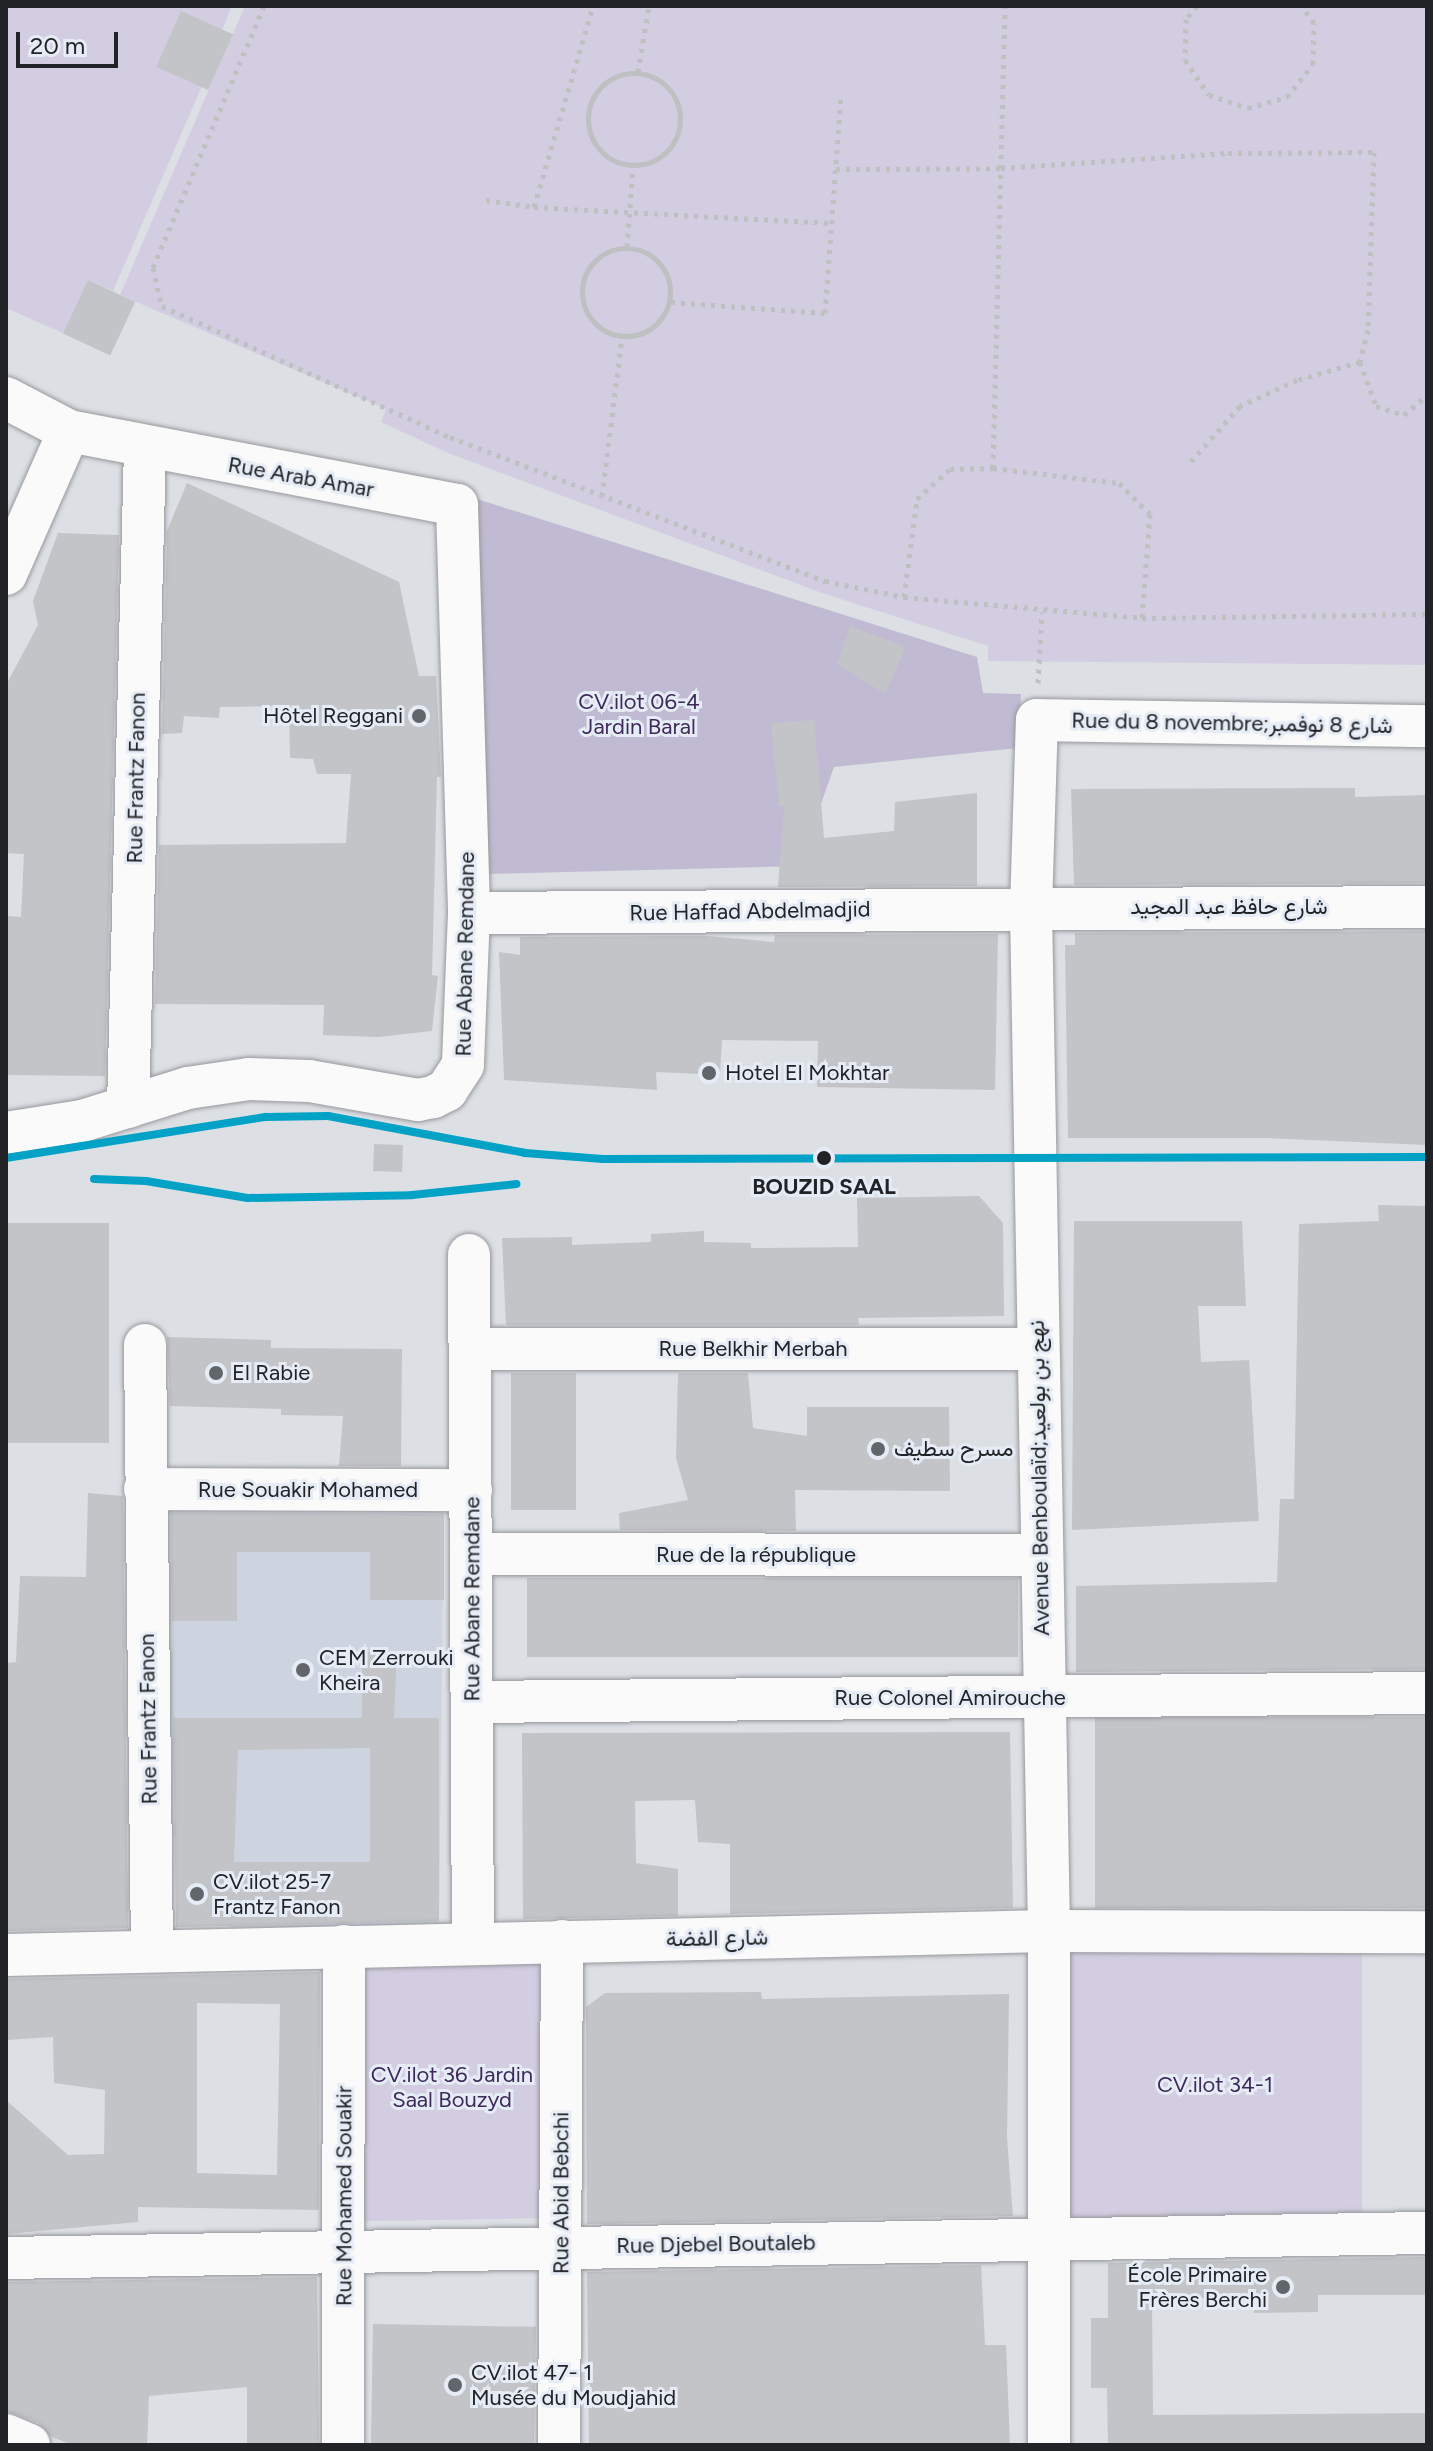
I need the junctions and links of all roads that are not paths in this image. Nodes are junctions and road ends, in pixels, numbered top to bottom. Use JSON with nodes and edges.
{"nodes":[{"id":1,"x":6,"y":398,"type":"edge"},
{"id":2,"x":69,"y":431,"type":"junction"},
{"id":3,"x":145,"y":449,"type":"junction"},
{"id":4,"x":457,"y":505,"type":"joint"},
{"id":5,"x":6,"y":574,"type":"edge"},
{"id":6,"x":1037,"y":720,"type":"joint"},
{"id":7,"x":1427,"y":726,"type":"edge"},
{"id":8,"x":1427,"y":907,"type":"edge"},
{"id":9,"x":1031,"y":908,"type":"junction"},
{"id":10,"x":469,"y":913,"type":"junction"},
{"id":11,"x":128,"y":1107,"type":"junction"},
{"id":12,"x":6,"y":1133,"type":"edge"},
{"id":13,"x":469,"y":1255,"type":"dead end"},
{"id":14,"x":145,"y":1345,"type":"dead end"},
{"id":15,"x":471,"y":1349,"type":"junction"},
{"id":16,"x":1036,"y":1349,"type":"junction"},
{"id":17,"x":145,"y":1489,"type":"junction"},
{"id":18,"x":471,"y":1490,"type":"junction"},
{"id":19,"x":472,"y":1554,"type":"junction"},
{"id":20,"x":1041,"y":1555,"type":"junction"},
{"id":21,"x":1427,"y":1693,"type":"edge"},
{"id":22,"x":1044,"y":1697,"type":"junction"},
{"id":23,"x":472,"y":1702,"type":"junction"},
{"id":24,"x":1049,"y":1931,"type":"junction"},
{"id":25,"x":1427,"y":1932,"type":"edge"},
{"id":26,"x":562,"y":1941,"type":"junction"},
{"id":27,"x":473,"y":1943,"type":"junction"},
{"id":28,"x":344,"y":1946,"type":"junction"},
{"id":29,"x":152,"y":1950,"type":"junction"},
{"id":30,"x":6,"y":1955,"type":"edge"},
{"id":31,"x":1427,"y":2233,"type":"edge"},
{"id":32,"x":1050,"y":2237,"type":"junction"},
{"id":33,"x":560,"y":2247,"type":"junction"},
{"id":34,"x":344,"y":2251,"type":"junction"},
{"id":35,"x":6,"y":2258,"type":"edge"},
{"id":36,"x":6,"y":2435,"type":"edge"},
{"id":37,"x":29,"y":2445,"type":"edge"},
{"id":38,"x":343,"y":2445,"type":"edge"},
{"id":39,"x":559,"y":2445,"type":"edge"},
{"id":40,"x":1049,"y":2445,"type":"edge"}],
"edges":[{"from":1,"to":2,"type":"street","name":"Rue Arab Amar"},
{"from":2,"to":3,"type":"street","name":"Rue Arab Amar"},
{"from":2,"to":5,"type":"street"},
{"from":3,"to":4,"type":"street","name":"Rue Arab Amar"},
{"from":3,"to":11,"type":"street","name":"Rue Frantz Fanon"},
{"from":4,"to":10,"type":"street","name":"Rue Abane Remdane"},
{"from":6,"to":7,"type":"street","name":"Rue du 8 novembre;شارع 8 نوفمبر"},
{"from":6,"to":9,"type":"street","name":"Avenue Benboulaïd;نهج بن بولعيد"},
{"from":8,"to":9,"type":"street","name":"شارع حافظ عبد المجيد"},
{"from":9,"to":10,"type":"street","name":"Rue Haffad Abdelmadjid"},
{"from":9,"to":16,"type":"street","name":"Avenue Benboulaïd;نهج بن بولعيد"},
{"from":10,"to":11,"type":"street","name":"Rue Abane Remdane"},
{"from":11,"to":12,"type":"street","name":"Rue Abane Remdane"},
{"from":13,"to":15,"type":"street","name":"Rue Abane Remdane"},
{"from":14,"to":17,"type":"street","name":"Rue Frantz Fanon"},
{"from":15,"to":16,"type":"street","name":"Rue Belkhir Merbah"},
{"from":15,"to":18,"type":"street","name":"Rue Abane Remdane"},
{"from":16,"to":20,"type":"street","name":"Avenue Benboulaïd;نهج بن بولعيد"},
{"from":17,"to":18,"type":"street","name":"Rue Souakir Mohamed"},
{"from":17,"to":29,"type":"street","name":"Rue Frantz Fanon"},
{"from":18,"to":19,"type":"street","name":"Rue Abane Remdane"},
{"from":19,"to":20,"type":"street","name":"Rue de la république"},
{"from":19,"to":23,"type":"street","name":"Rue Abane Remdane"},
{"from":20,"to":22,"type":"street","name":"Avenue Benboulaïd;نهج بن بولعيد"},
{"from":21,"to":22,"type":"street","name":"Rue Colonel Amirouche"},
{"from":22,"to":23,"type":"street","name":"Rue Colonel Amirouche"},
{"from":22,"to":24,"type":"street","name":"Avenue Benboulaïd;نهج بن بولعيد"},
{"from":23,"to":27,"type":"street","name":"Rue Abane Remdane"},
{"from":24,"to":25,"type":"street","name":"شارع الفضة"},
{"from":24,"to":26,"type":"street","name":"شارع الفضة"},
{"from":24,"to":32,"type":"street","name":"Avenue Benboulaïd;نهج بن بولعيد"},
{"from":26,"to":27,"type":"street","name":"شارع الفضة"},
{"from":26,"to":33,"type":"street","name":"Rue Abid Bebchi"},
{"from":27,"to":28,"type":"street","name":"شارع الفضة"},
{"from":28,"to":29,"type":"street","name":"شارع الفضة"},
{"from":28,"to":34,"type":"street","name":"Rue Mohamed Souakir"},
{"from":29,"to":30,"type":"street","name":"شارع الفضة"},
{"from":31,"to":32,"type":"street","name":"Rue Djebel Boutaleb"},
{"from":32,"to":33,"type":"street","name":"Rue Djebel Boutaleb"},
{"from":32,"to":40,"type":"street","name":"Avenue Benboulaïd;نهج بن بولعيد"},
{"from":33,"to":34,"type":"street","name":"Rue Djebel Boutaleb"},
{"from":33,"to":39,"type":"street","name":"Rue Abid Bebchi"},
{"from":34,"to":35,"type":"street","name":"Rue Djebel Boutaleb"},
{"from":34,"to":38,"type":"street","name":"Rue Mohamed Souakir"},
{"from":36,"to":37,"type":"street"}]}
